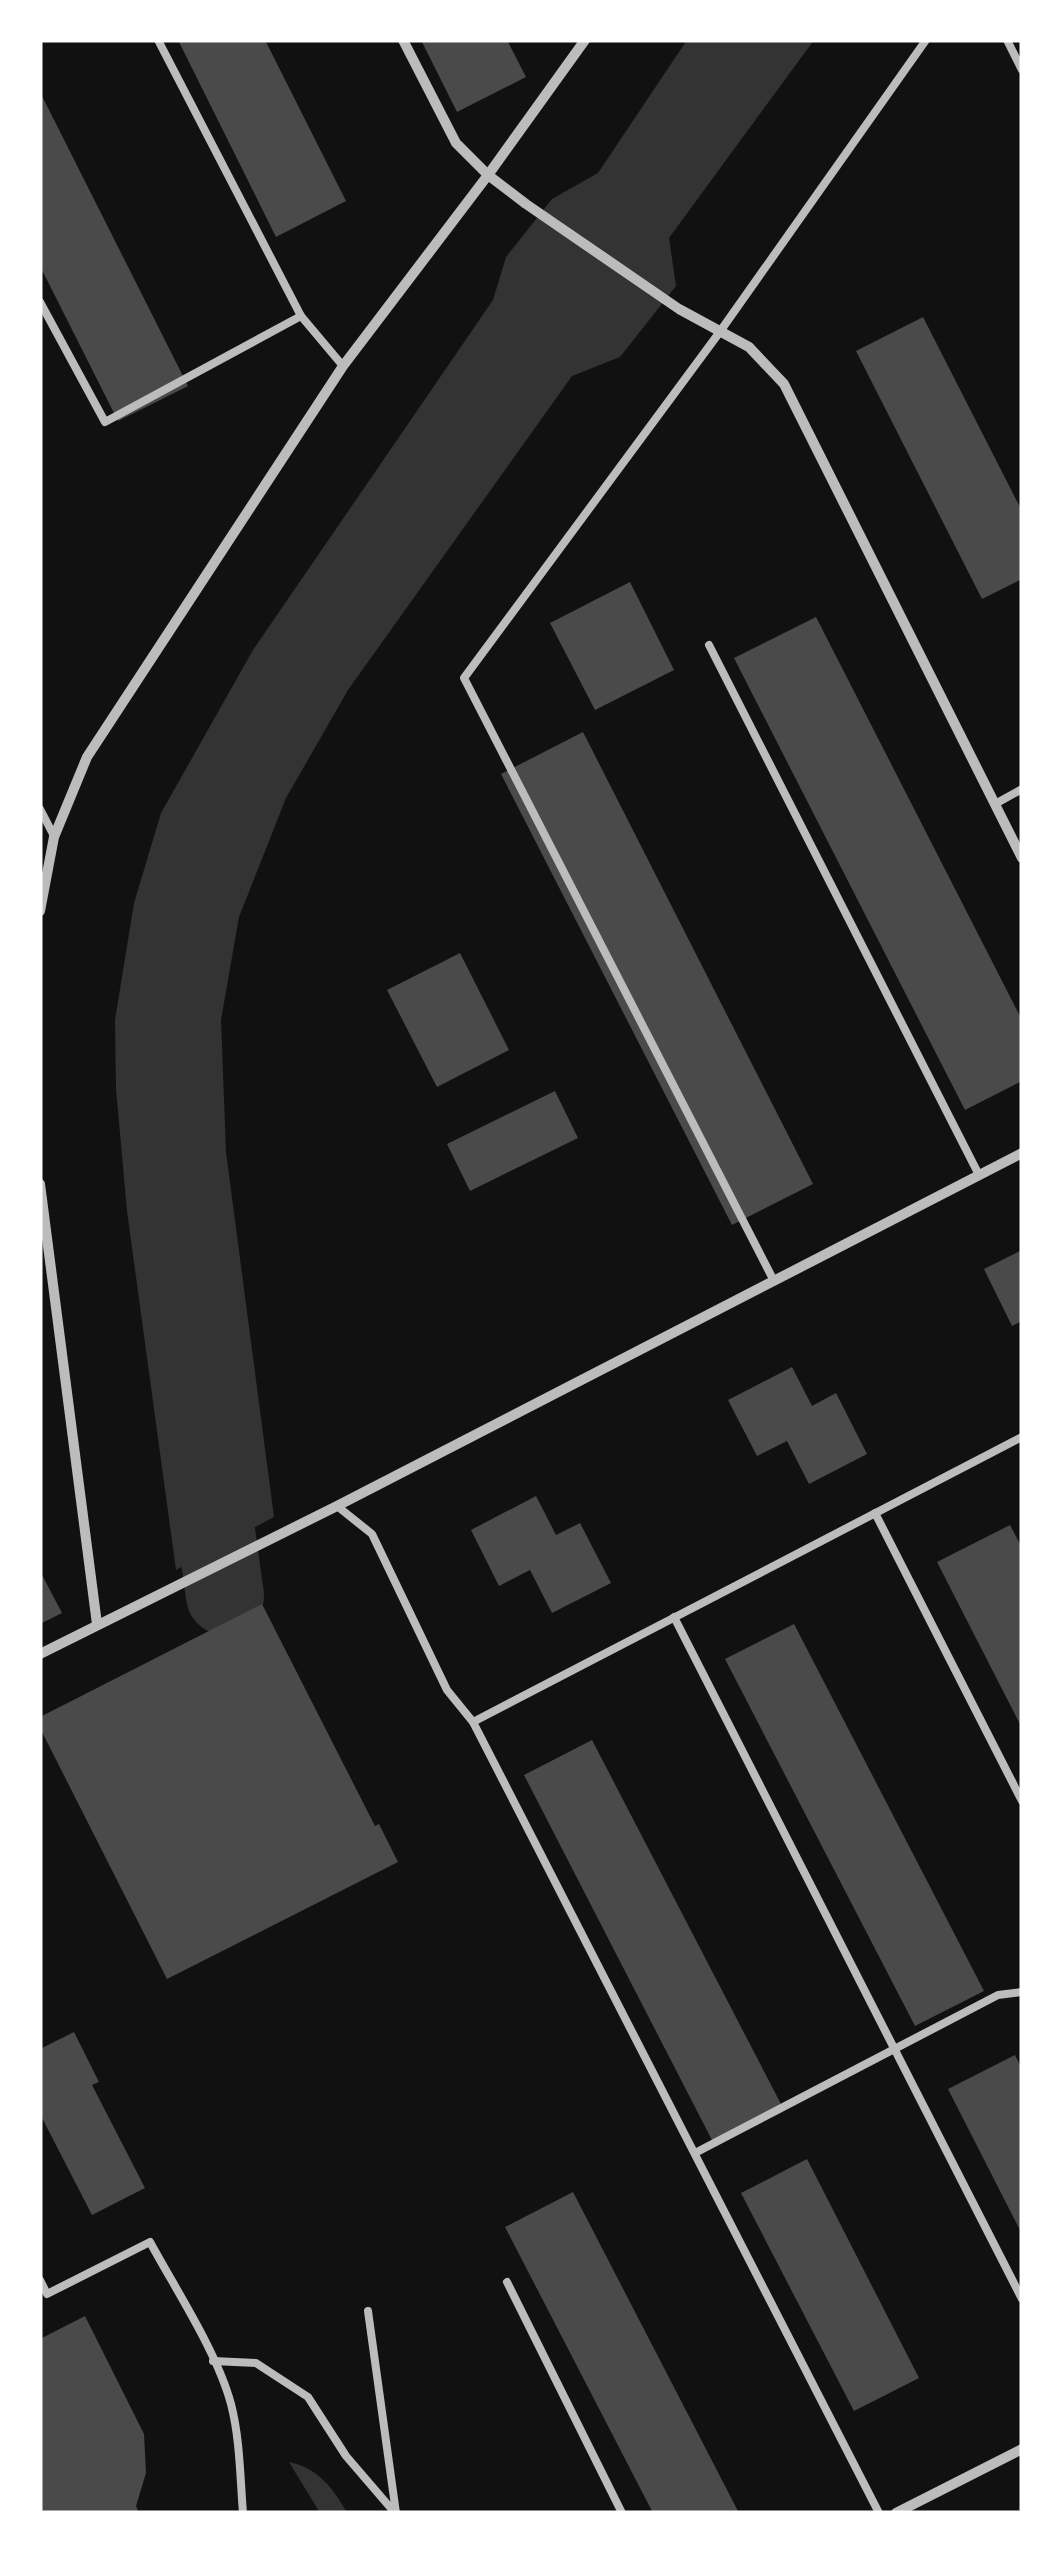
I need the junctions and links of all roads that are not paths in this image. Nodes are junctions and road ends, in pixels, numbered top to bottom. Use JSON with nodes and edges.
{"nodes":[{"id":1,"x":158,"y":40,"type":"edge"},
{"id":2,"x":403,"y":40,"type":"edge"},
{"id":3,"x":585,"y":40,"type":"edge"},
{"id":4,"x":926,"y":40,"type":"edge"},
{"id":5,"x":1007,"y":40,"type":"edge"},
{"id":6,"x":1022,"y":70,"type":"edge"},
{"id":7,"x":488,"y":175,"type":"junction"},
{"id":8,"x":40,"y":302,"type":"edge"},
{"id":9,"x":300,"y":316,"type":"junction"},
{"id":10,"x":718,"y":333,"type":"junction"},
{"id":11,"x":343,"y":366,"type":"junction"},
{"id":12,"x":708,"y":646,"type":"dead end"},
{"id":13,"x":1022,"y":790,"type":"edge"},
{"id":14,"x":995,"y":804,"type":"junction"},
{"id":15,"x":40,"y":809,"type":"edge"},
{"id":16,"x":54,"y":837,"type":"junction"},
{"id":17,"x":1022,"y":858,"type":"edge"},
{"id":18,"x":40,"y":911,"type":"edge"},
{"id":19,"x":1022,"y":1153,"type":"edge"},
{"id":20,"x":978,"y":1176,"type":"junction"},
{"id":21,"x":40,"y":1184,"type":"edge"},
{"id":22,"x":44,"y":1249,"type":"edge"},
{"id":23,"x":774,"y":1281,"type":"junction"},
{"id":24,"x":1022,"y":1436,"type":"edge"},
{"id":25,"x":337,"y":1506,"type":"junction"},
{"id":26,"x":875,"y":1513,"type":"junction"},
{"id":27,"x":674,"y":1617,"type":"junction"},
{"id":28,"x":98,"y":1624,"type":"junction"},
{"id":29,"x":40,"y":1654,"type":"edge"},
{"id":30,"x":473,"y":1722,"type":"junction"},
{"id":31,"x":1022,"y":1801,"type":"edge"},
{"id":32,"x":1022,"y":1992,"type":"edge"},
{"id":33,"x":894,"y":2049,"type":"junction"},
{"id":34,"x":695,"y":2153,"type":"junction"},
{"id":35,"x":40,"y":2280,"type":"edge"},
{"id":36,"x":507,"y":2282,"type":"dead end"},
{"id":37,"x":43,"y":2295,"type":"edge"},
{"id":38,"x":1022,"y":2299,"type":"edge"},
{"id":39,"x":368,"y":2312,"type":"dead end"},
{"id":40,"x":214,"y":2361,"type":"junction"},
{"id":41,"x":1022,"y":2449,"type":"edge"},
{"id":42,"x":242,"y":2513,"type":"edge"},
{"id":43,"x":395,"y":2513,"type":"edge"},
{"id":44,"x":622,"y":2513,"type":"edge"},
{"id":45,"x":879,"y":2513,"type":"edge"},
{"id":46,"x":896,"y":2513,"type":"edge"}],
"edges":[{"from":1,"to":9,"type":"lane"},
{"from":2,"to":7,"type":"street"},
{"from":3,"to":7,"type":"street"},
{"from":4,"to":10,"type":"lane"},
{"from":5,"to":6,"type":"lane"},
{"from":7,"to":10,"type":"street"},
{"from":7,"to":11,"type":"street"},
{"from":8,"to":9,"type":"lane"},
{"from":9,"to":11,"type":"lane"},
{"from":10,"to":14,"type":"street"},
{"from":10,"to":23,"type":"lane"},
{"from":11,"to":16,"type":"street"},
{"from":12,"to":20,"type":"lane"},
{"from":13,"to":14,"type":"lane"},
{"from":14,"to":17,"type":"street"},
{"from":15,"to":16,"type":"lane"},
{"from":16,"to":18,"type":"street"},
{"from":19,"to":20,"type":"street"},
{"from":20,"to":23,"type":"street"},
{"from":21,"to":22,"type":"street"},
{"from":22,"to":28,"type":"street"},
{"from":23,"to":25,"type":"street"},
{"from":24,"to":26,"type":"lane"},
{"from":25,"to":28,"type":"street"},
{"from":25,"to":30,"type":"lane"},
{"from":26,"to":27,"type":"lane"},
{"from":26,"to":31,"type":"lane"},
{"from":27,"to":30,"type":"lane"},
{"from":27,"to":33,"type":"lane"},
{"from":28,"to":29,"type":"street"},
{"from":30,"to":34,"type":"lane"},
{"from":32,"to":33,"type":"lane"},
{"from":33,"to":34,"type":"lane"},
{"from":33,"to":38,"type":"lane"},
{"from":34,"to":45,"type":"lane"},
{"from":35,"to":37,"type":"lane"},
{"from":36,"to":44,"type":"lane"},
{"from":37,"to":40,"type":"lane"},
{"from":39,"to":43,"type":"lane"},
{"from":40,"to":42,"type":"lane"},
{"from":40,"to":43,"type":"lane"},
{"from":41,"to":46,"type":"street"}]}
